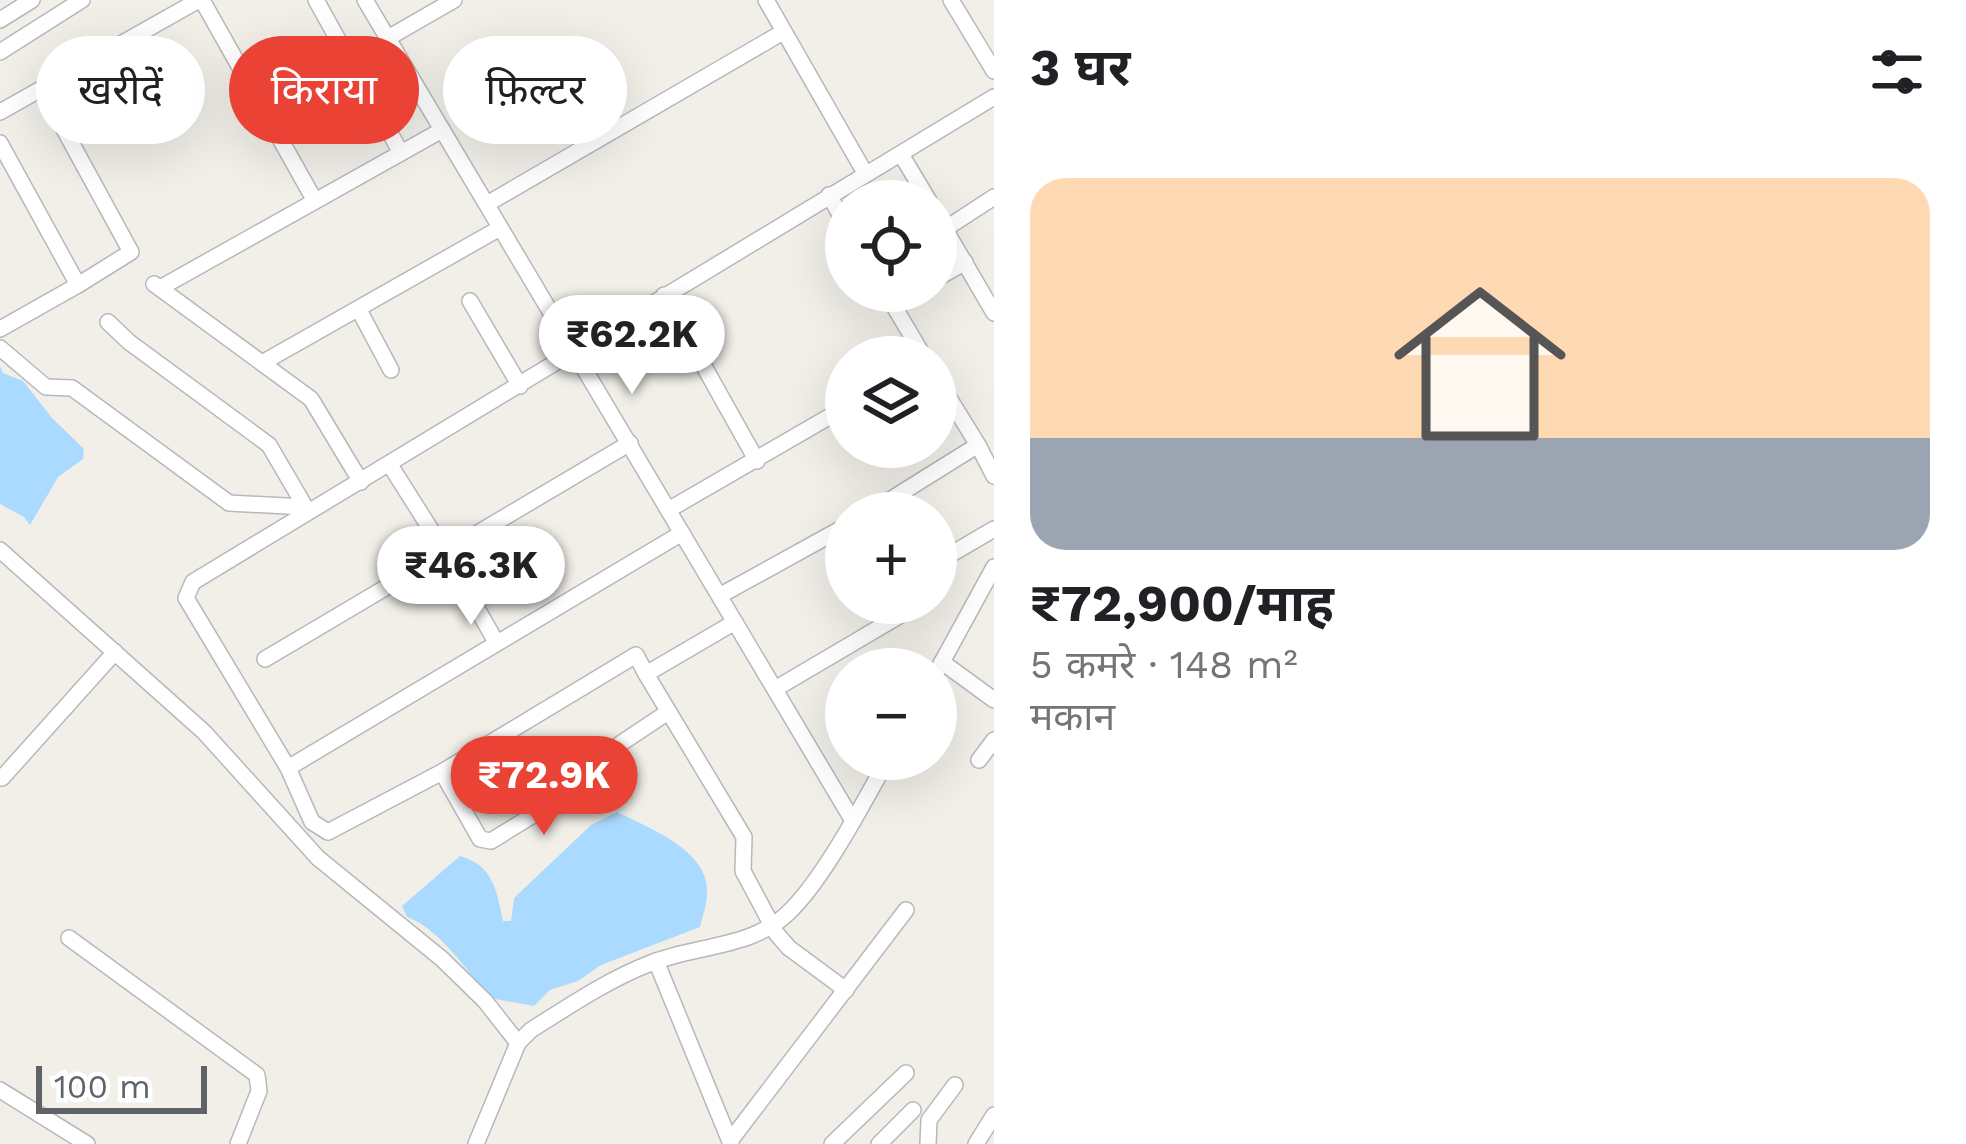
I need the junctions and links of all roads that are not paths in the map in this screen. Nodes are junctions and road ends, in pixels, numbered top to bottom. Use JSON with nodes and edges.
{"nodes":[{"id":1,"x":32,"y":0,"type":"edge"},
{"id":2,"x":82,"y":0,"type":"edge"},
{"id":3,"x":201,"y":0,"type":"edge"},
{"id":4,"x":316,"y":0,"type":"edge"},
{"id":5,"x":365,"y":0,"type":"edge"},
{"id":6,"x":454,"y":0,"type":"edge"},
{"id":7,"x":766,"y":0,"type":"edge"},
{"id":8,"x":951,"y":0,"type":"edge"},
{"id":9,"x":0,"y":20,"type":"edge"},
{"id":10,"x":783,"y":32,"type":"junction"},
{"id":11,"x":137,"y":36,"type":"edge"},
{"id":12,"x":387,"y":36,"type":"edge"},
{"id":13,"x":391,"y":36,"type":"edge"},
{"id":14,"x":0,"y":52,"type":"edge"},
{"id":15,"x":994,"y":71,"type":"edge"},
{"id":16,"x":419,"y":91,"type":"edge"},
{"id":17,"x":36,"y":92,"type":"edge"},
{"id":18,"x":994,"y":97,"type":"edge"},
{"id":19,"x":0,"y":112,"type":"edge"},
{"id":20,"x":442,"y":130,"type":"junction"},
{"id":21,"x":0,"y":143,"type":"edge"},
{"id":22,"x":72,"y":144,"type":"edge"},
{"id":23,"x":401,"y":153,"type":"junction"},
{"id":24,"x":902,"y":156,"type":"junction"},
{"id":25,"x":865,"y":173,"type":"junction"},
{"id":26,"x":854,"y":180,"type":"edge"},
{"id":27,"x":916,"y":180,"type":"edge"},
{"id":28,"x":825,"y":197,"type":"edge"},
{"id":29,"x":994,"y":197,"type":"edge"},
{"id":30,"x":315,"y":201,"type":"junction"},
{"id":31,"x":487,"y":204,"type":"junction"},
{"id":32,"x":957,"y":213,"type":"edge"},
{"id":33,"x":500,"y":228,"type":"junction"},
{"id":34,"x":957,"y":249,"type":"edge"},
{"id":35,"x":965,"y":262,"type":"junction"},
{"id":36,"x":957,"y":267,"type":"edge"},
{"id":37,"x":78,"y":286,"type":"junction"},
{"id":38,"x":988,"y":290,"type":"edge"},
{"id":39,"x":664,"y":295,"type":"junction"},
{"id":40,"x":470,"y":301,"type":"dead end"},
{"id":41,"x":359,"y":310,"type":"junction"},
{"id":42,"x":994,"y":313,"type":"edge"},
{"id":43,"x":108,"y":322,"type":"dead end"},
{"id":44,"x":0,"y":329,"type":"edge"},
{"id":45,"x":0,"y":348,"type":"edge"},
{"id":46,"x":574,"y":352,"type":"junction"},
{"id":47,"x":262,"y":363,"type":"junction"},
{"id":48,"x":391,"y":370,"type":"dead end"},
{"id":49,"x":520,"y":386,"type":"junction"},
{"id":50,"x":957,"y":411,"type":"edge"},
{"id":51,"x":825,"y":420,"type":"edge"},
{"id":52,"x":630,"y":443,"type":"junction"},
{"id":53,"x":978,"y":445,"type":"junction"},
{"id":54,"x":757,"y":460,"type":"junction"},
{"id":55,"x":390,"y":465,"type":"junction"},
{"id":56,"x":994,"y":476,"type":"edge"},
{"id":57,"x":361,"y":482,"type":"junction"},
{"id":58,"x":917,"y":492,"type":"edge"},
{"id":59,"x":670,"y":509,"type":"junction"},
{"id":60,"x":307,"y":510,"type":"junction"},
{"id":61,"x":994,"y":529,"type":"edge"},
{"id":62,"x":682,"y":533,"type":"junction"},
{"id":63,"x":825,"y":538,"type":"edge"},
{"id":64,"x":0,"y":550,"type":"edge"},
{"id":65,"x":445,"y":552,"type":"junction"},
{"id":66,"x":957,"y":553,"type":"edge"},
{"id":67,"x":994,"y":567,"type":"edge"},
{"id":68,"x":721,"y":595,"type":"junction"},
{"id":69,"x":735,"y":622,"type":"junction"},
{"id":70,"x":886,"y":624,"type":"edge"},
{"id":71,"x":496,"y":642,"type":"junction"},
{"id":72,"x":950,"y":648,"type":"edge"},
{"id":73,"x":116,"y":652,"type":"junction"},
{"id":74,"x":265,"y":659,"type":"dead end"},
{"id":75,"x":646,"y":674,"type":"junction"},
{"id":76,"x":957,"y":678,"type":"edge"},
{"id":77,"x":776,"y":689,"type":"junction"},
{"id":78,"x":994,"y":700,"type":"edge"},
{"id":79,"x":668,"y":712,"type":"junction"},
{"id":80,"x":994,"y":740,"type":"edge"},
{"id":81,"x":979,"y":760,"type":"dead end"},
{"id":82,"x":288,"y":768,"type":"junction"},
{"id":83,"x":442,"y":772,"type":"junction"},
{"id":84,"x":2,"y":778,"type":"edge"},
{"id":85,"x":876,"y":780,"type":"edge"},
{"id":86,"x":853,"y":821,"type":"junction"},
{"id":87,"x":907,"y":910,"type":"dead end"},
{"id":88,"x":772,"y":925,"type":"junction"},
{"id":89,"x":69,"y":938,"type":"dead end"},
{"id":90,"x":656,"y":961,"type":"junction"},
{"id":91,"x":846,"y":990,"type":"junction"},
{"id":92,"x":518,"y":1043,"type":"junction"},
{"id":93,"x":906,"y":1073,"type":"dead end"},
{"id":94,"x":955,"y":1085,"type":"dead end"},
{"id":95,"x":0,"y":1090,"type":"edge"},
{"id":96,"x":913,"y":1110,"type":"dead end"},
{"id":97,"x":994,"y":1115,"type":"edge"},
{"id":98,"x":730,"y":1143,"type":"edge"},
{"id":99,"x":87,"y":1144,"type":"edge"},
{"id":100,"x":238,"y":1144,"type":"edge"},
{"id":101,"x":476,"y":1144,"type":"edge"},
{"id":102,"x":832,"y":1144,"type":"edge"},
{"id":103,"x":879,"y":1144,"type":"edge"},
{"id":104,"x":928,"y":1144,"type":"edge"},
{"id":105,"x":976,"y":1144,"type":"edge"}],
"edges":[{"from":1,"to":9,"type":"street"},
{"from":2,"to":14,"type":"street"},
{"from":3,"to":11,"type":"street"},
{"from":3,"to":30,"type":"street"},
{"from":4,"to":23,"type":"street"},
{"from":5,"to":12,"type":"street"},
{"from":6,"to":13,"type":"street"},
{"from":7,"to":10,"type":"street"},
{"from":8,"to":15,"type":"street"},
{"from":10,"to":25,"type":"street"},
{"from":10,"to":31,"type":"street"},
{"from":16,"to":20,"type":"street"},
{"from":17,"to":19,"type":"street"},
{"from":18,"to":24,"type":"street"},
{"from":20,"to":23,"type":"street"},
{"from":20,"to":31,"type":"street"},
{"from":21,"to":37,"type":"street"},
{"from":22,"to":37,"type":"street"},
{"from":23,"to":30,"type":"street"},
{"from":24,"to":25,"type":"street"},
{"from":24,"to":27,"type":"street"},
{"from":25,"to":26,"type":"street"},
{"from":28,"to":39,"type":"street"},
{"from":29,"to":32,"type":"street"},
{"from":30,"to":47,"type":"street"},
{"from":31,"to":33,"type":"street"},
{"from":33,"to":41,"type":"street"},
{"from":33,"to":46,"type":"street"},
{"from":34,"to":35,"type":"street"},
{"from":35,"to":36,"type":"street"},
{"from":35,"to":38,"type":"street"},
{"from":37,"to":44,"type":"street"},
{"from":38,"to":42,"type":"street"},
{"from":39,"to":46,"type":"street"},
{"from":39,"to":54,"type":"street"},
{"from":40,"to":49,"type":"street"},
{"from":41,"to":47,"type":"street"},
{"from":41,"to":48,"type":"street"},
{"from":43,"to":60,"type":"street"},
{"from":45,"to":60,"type":"street"},
{"from":46,"to":49,"type":"street"},
{"from":46,"to":52,"type":"street"},
{"from":47,"to":57,"type":"street"},
{"from":49,"to":55,"type":"street"},
{"from":50,"to":53,"type":"street"},
{"from":51,"to":54,"type":"street"},
{"from":52,"to":59,"type":"street"},
{"from":52,"to":65,"type":"street"},
{"from":53,"to":56,"type":"street"},
{"from":53,"to":58,"type":"street"},
{"from":54,"to":59,"type":"street"},
{"from":55,"to":57,"type":"street"},
{"from":55,"to":65,"type":"street"},
{"from":57,"to":60,"type":"street"},
{"from":59,"to":62,"type":"street"},
{"from":60,"to":82,"type":"street"},
{"from":61,"to":66,"type":"street"},
{"from":62,"to":68,"type":"street"},
{"from":62,"to":71,"type":"street"},
{"from":63,"to":68,"type":"street"},
{"from":64,"to":73,"type":"street"},
{"from":65,"to":71,"type":"street"},
{"from":65,"to":74,"type":"street"},
{"from":67,"to":72,"type":"street"},
{"from":68,"to":69,"type":"street"},
{"from":69,"to":75,"type":"street"},
{"from":69,"to":77,"type":"street"},
{"from":70,"to":77,"type":"street"},
{"from":71,"to":82,"type":"street"},
{"from":73,"to":84,"type":"street"},
{"from":73,"to":92,"type":"street"},
{"from":75,"to":79,"type":"street"},
{"from":75,"to":83,"type":"street"},
{"from":76,"to":78,"type":"street"},
{"from":77,"to":86,"type":"street"},
{"from":79,"to":83,"type":"street"},
{"from":79,"to":88,"type":"street"},
{"from":80,"to":81,"type":"street"},
{"from":82,"to":83,"type":"street"},
{"from":85,"to":86,"type":"street"},
{"from":86,"to":88,"type":"street"},
{"from":87,"to":91,"type":"street"},
{"from":88,"to":90,"type":"street"},
{"from":88,"to":91,"type":"street"},
{"from":89,"to":100,"type":"street"},
{"from":90,"to":92,"type":"street"},
{"from":90,"to":98,"type":"street"},
{"from":91,"to":98,"type":"street"},
{"from":92,"to":101,"type":"street"},
{"from":93,"to":102,"type":"street"},
{"from":94,"to":104,"type":"street"},
{"from":95,"to":99,"type":"street"},
{"from":96,"to":103,"type":"street"},
{"from":97,"to":105,"type":"street"}]}
